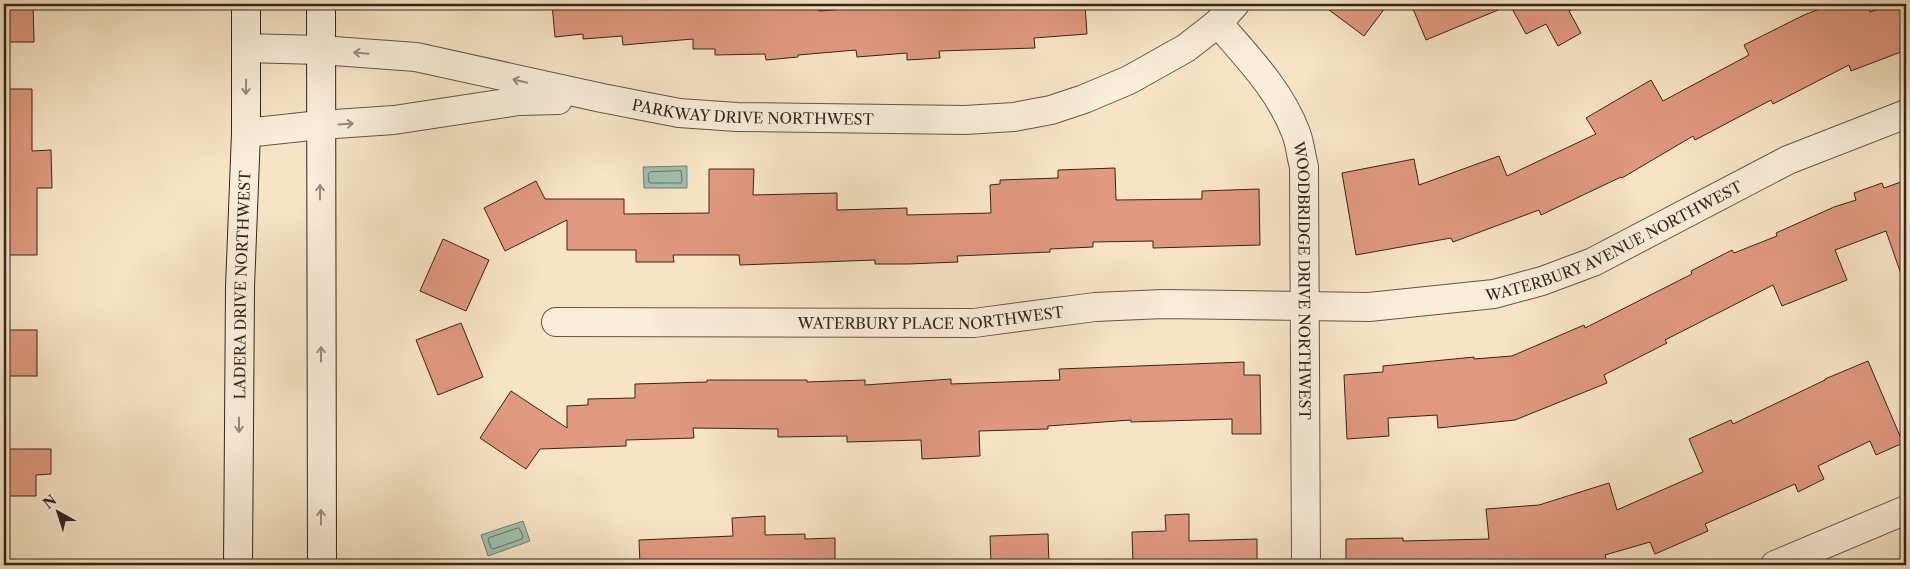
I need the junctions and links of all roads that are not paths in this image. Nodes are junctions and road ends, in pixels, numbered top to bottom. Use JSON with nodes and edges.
{"nodes":[{"id":1,"x":246,"y":4,"type":"edge"},
{"id":2,"x":321,"y":4,"type":"edge"},
{"id":3,"x":1226,"y":13,"type":"edge"},
{"id":4,"x":247,"y":48,"type":"junction"},
{"id":5,"x":320,"y":50,"type":"junction"},
{"id":6,"x":602,"y":98,"type":"junction"},
{"id":7,"x":1906,"y":114,"type":"edge"},
{"id":8,"x":320,"y":126,"type":"junction"},
{"id":9,"x":246,"y":134,"type":"junction"},
{"id":10,"x":1306,"y":306,"type":"junction"},
{"id":11,"x":556,"y":322,"type":"dead end"},
{"id":12,"x":1906,"y":510,"type":"edge"},
{"id":13,"x":238,"y":565,"type":"edge"},
{"id":14,"x":322,"y":565,"type":"edge"},
{"id":15,"x":1306,"y":565,"type":"edge"},
{"id":16,"x":1775,"y":565,"type":"edge"}],
"edges":[{"from":1,"to":4,"type":"street","name":"LADERA DRIVE NORTHWEST"},
{"from":2,"to":5,"type":"street"},
{"from":3,"to":6,"type":"street","name":"PARKWAY DRIVE NORTHWEST"},
{"from":3,"to":10,"type":"street","name":"WOODBRIDGE DRIVE NORTHWEST"},
{"from":4,"to":5,"type":"street","name":"PARKWAY DRIVE NORTHWEST"},
{"from":4,"to":9,"type":"street","name":"LADERA DRIVE NORTHWEST","one_way":true},
{"from":6,"to":5,"type":"street","name":"PARKWAY DRIVE NORTHWEST","one_way":true},
{"from":5,"to":8,"type":"street"},
{"from":8,"to":6,"type":"street","one_way":true},
{"from":7,"to":10,"type":"street","name":"WATERBURY AVENUE NORTHWEST"},
{"from":8,"to":9,"type":"street"},
{"from":14,"to":8,"type":"street","one_way":true},
{"from":9,"to":13,"type":"street","name":"LADERA DRIVE NORTHWEST","one_way":true},
{"from":10,"to":11,"type":"street","name":"WATERBURY PLACE NORTHWEST"},
{"from":10,"to":15,"type":"street","name":"WOODBRIDGE DRIVE NORTHWEST"},
{"from":12,"to":16,"type":"street"}]}
